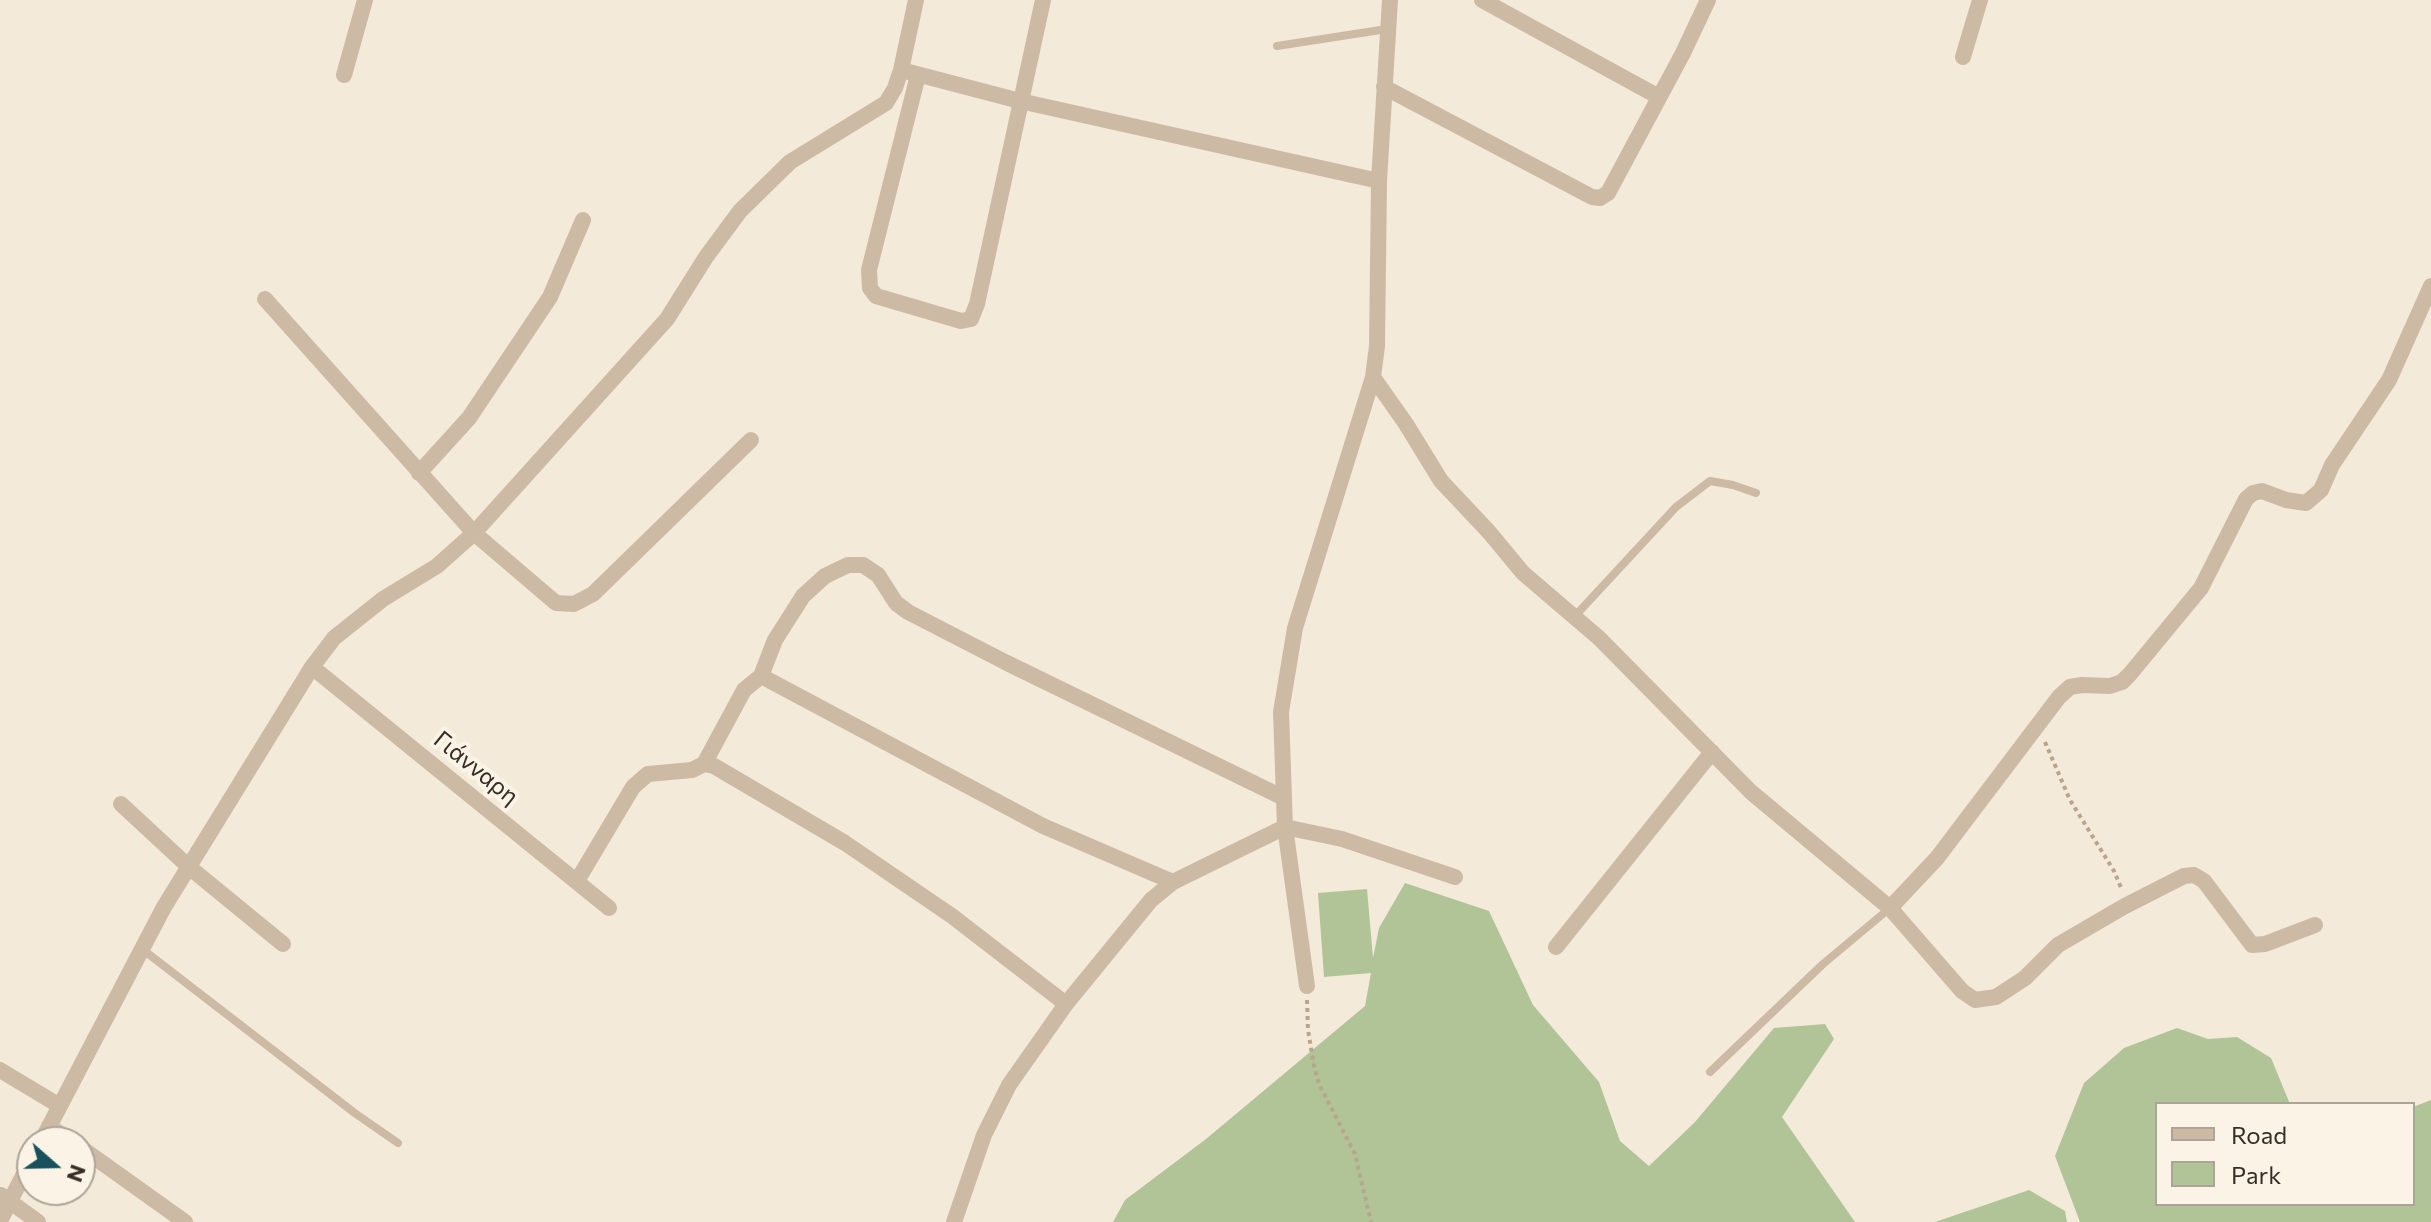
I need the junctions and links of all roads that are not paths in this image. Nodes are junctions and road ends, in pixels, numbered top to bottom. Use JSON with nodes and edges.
{"nodes":[{"id":1,"x":365,"y":0,"type":"edge"},
{"id":2,"x":916,"y":0,"type":"edge"},
{"id":3,"x":1043,"y":0,"type":"edge"},
{"id":4,"x":1390,"y":0,"type":"edge"},
{"id":5,"x":1482,"y":0,"type":"edge"},
{"id":6,"x":1708,"y":0,"type":"edge"},
{"id":7,"x":1980,"y":0,"type":"edge"},
{"id":8,"x":1388,"y":29,"type":"junction"},
{"id":9,"x":1277,"y":46,"type":"dead end"},
{"id":10,"x":1963,"y":57,"type":"dead end"},
{"id":11,"x":910,"y":72,"type":"junction"},
{"id":12,"x":344,"y":75,"type":"dead end"},
{"id":13,"x":1384,"y":87,"type":"junction"},
{"id":14,"x":1659,"y":97,"type":"junction"},
{"id":15,"x":1020,"y":101,"type":"junction"},
{"id":16,"x":1379,"y":181,"type":"junction"},
{"id":17,"x":583,"y":220,"type":"dead end"},
{"id":18,"x":2431,"y":286,"type":"edge"},
{"id":19,"x":265,"y":299,"type":"dead end"},
{"id":20,"x":1373,"y":377,"type":"junction"},
{"id":21,"x":751,"y":440,"type":"dead end"},
{"id":22,"x":419,"y":473,"type":"junction"},
{"id":23,"x":1756,"y":493,"type":"dead end"},
{"id":24,"x":474,"y":533,"type":"junction"},
{"id":25,"x":1575,"y":616,"type":"junction"},
{"id":26,"x":312,"y":667,"type":"junction"},
{"id":27,"x":761,"y":676,"type":"junction"},
{"id":28,"x":1712,"y":752,"type":"junction"},
{"id":29,"x":704,"y":764,"type":"junction"},
{"id":30,"x":1284,"y":798,"type":"junction"},
{"id":31,"x":121,"y":804,"type":"dead end"},
{"id":32,"x":1285,"y":827,"type":"junction"},
{"id":33,"x":189,"y":867,"type":"junction"},
{"id":34,"x":1455,"y":877,"type":"dead end"},
{"id":35,"x":577,"y":881,"type":"junction"},
{"id":36,"x":1173,"y":882,"type":"junction"},
{"id":37,"x":609,"y":908,"type":"dead end"},
{"id":38,"x":1890,"y":908,"type":"junction"},
{"id":39,"x":2315,"y":925,"type":"dead end"},
{"id":40,"x":283,"y":944,"type":"dead end"},
{"id":41,"x":1556,"y":947,"type":"dead end"},
{"id":42,"x":141,"y":949,"type":"junction"},
{"id":43,"x":1307,"y":986,"type":"road end"},
{"id":44,"x":1066,"y":1004,"type":"junction"},
{"id":45,"x":0,"y":1070,"type":"edge"},
{"id":46,"x":1710,"y":1072,"type":"dead end"},
{"id":47,"x":60,"y":1106,"type":"junction"},
{"id":48,"x":49,"y":1126,"type":"edge"},
{"id":49,"x":398,"y":1143,"type":"dead end"},
{"id":50,"x":96,"y":1158,"type":"edge"},
{"id":51,"x":16,"y":1180,"type":"edge"},
{"id":52,"x":4,"y":1197,"type":"edge"},
{"id":53,"x":0,"y":1221,"type":"edge"},
{"id":54,"x":38,"y":1222,"type":"edge"},
{"id":55,"x":185,"y":1222,"type":"edge"},
{"id":56,"x":954,"y":1222,"type":"edge"}],
"edges":[{"from":1,"to":12,"type":"street"},
{"from":2,"to":11,"type":"street"},
{"from":3,"to":15,"type":"street"},
{"from":4,"to":8,"type":"street"},
{"from":5,"to":14,"type":"street"},
{"from":6,"to":14,"type":"street"},
{"from":7,"to":10,"type":"street"},
{"from":8,"to":9,"type":"lane"},
{"from":8,"to":13,"type":"street"},
{"from":11,"to":15,"type":"street"},
{"from":11,"to":15,"type":"street"},
{"from":11,"to":24,"type":"street"},
{"from":13,"to":14,"type":"street"},
{"from":13,"to":16,"type":"street"},
{"from":15,"to":16,"type":"street"},
{"from":16,"to":20,"type":"street"},
{"from":17,"to":22,"type":"street"},
{"from":18,"to":38,"type":"street"},
{"from":19,"to":22,"type":"street"},
{"from":20,"to":25,"type":"street"},
{"from":20,"to":30,"type":"street"},
{"from":21,"to":24,"type":"street"},
{"from":22,"to":24,"type":"street"},
{"from":23,"to":25,"type":"lane"},
{"from":24,"to":26,"type":"street"},
{"from":25,"to":28,"type":"street"},
{"from":26,"to":33,"type":"street"},
{"from":26,"to":35,"type":"street","name":"Γιάνναρη"},
{"from":27,"to":29,"type":"street"},
{"from":27,"to":30,"type":"street"},
{"from":27,"to":36,"type":"street"},
{"from":28,"to":38,"type":"street"},
{"from":28,"to":41,"type":"street"},
{"from":29,"to":35,"type":"street"},
{"from":29,"to":44,"type":"street"},
{"from":30,"to":32,"type":"street"},
{"from":31,"to":33,"type":"street"},
{"from":32,"to":34,"type":"street"},
{"from":32,"to":36,"type":"street"},
{"from":32,"to":43,"type":"street"},
{"from":33,"to":40,"type":"street"},
{"from":33,"to":42,"type":"street"},
{"from":35,"to":37,"type":"street","name":"Γιάνναρη"},
{"from":36,"to":44,"type":"street"},
{"from":38,"to":39,"type":"street"},
{"from":38,"to":46,"type":"lane"},
{"from":42,"to":47,"type":"street"},
{"from":42,"to":49,"type":"lane"},
{"from":44,"to":56,"type":"street"},
{"from":45,"to":47,"type":"street"},
{"from":47,"to":48,"type":"street"},
{"from":50,"to":55,"type":"street"},
{"from":51,"to":52,"type":"street"},
{"from":52,"to":53,"type":"street"},
{"from":52,"to":54,"type":"street"}]}
